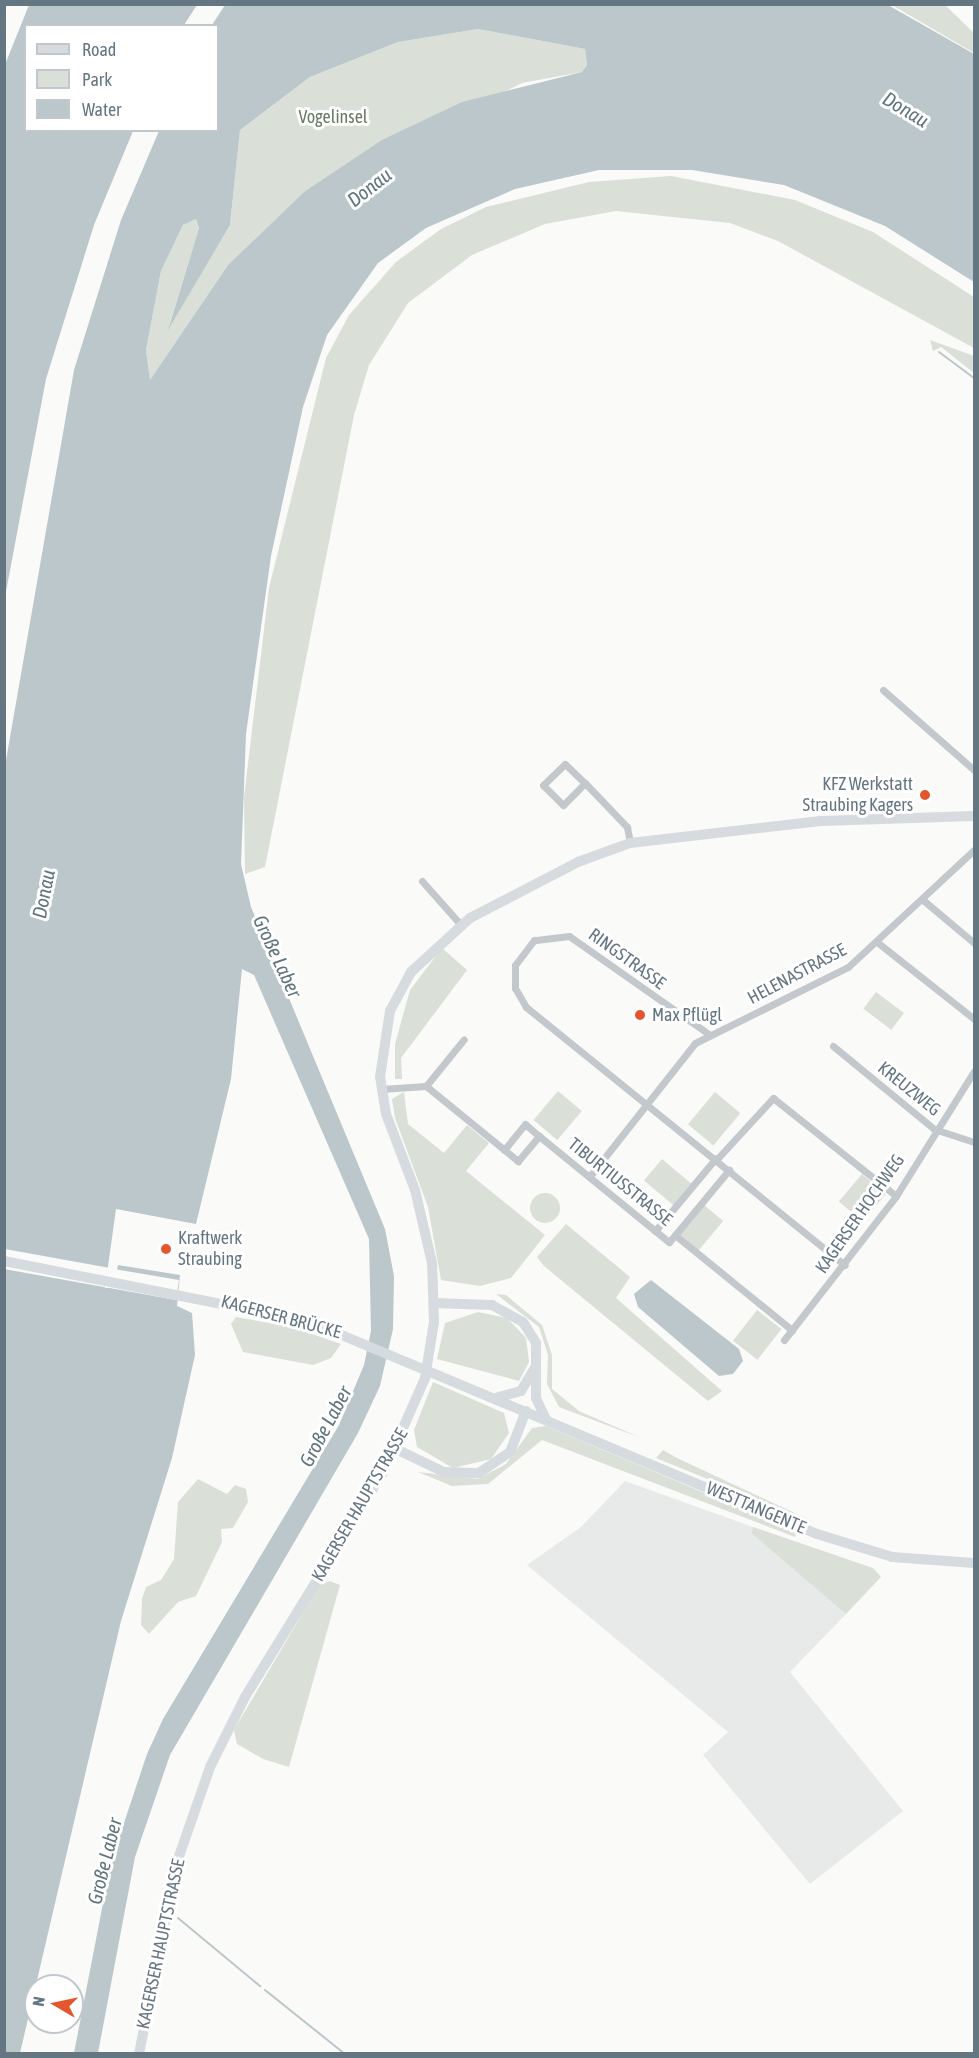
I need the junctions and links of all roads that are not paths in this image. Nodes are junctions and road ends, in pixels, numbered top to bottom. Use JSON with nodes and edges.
{"nodes":[{"id":1,"x":883,"y":690,"type":"dead end"},
{"id":2,"x":975,"y":770,"type":"edge"},
{"id":3,"x":585,"y":783,"type":"junction"},
{"id":4,"x":975,"y":816,"type":"edge"},
{"id":5,"x":630,"y":843,"type":"junction"},
{"id":6,"x":975,"y":850,"type":"edge"},
{"id":7,"x":422,"y":881,"type":"dead end"},
{"id":8,"x":923,"y":900,"type":"junction"},
{"id":9,"x":460,"y":924,"type":"junction"},
{"id":10,"x":877,"y":942,"type":"junction"},
{"id":11,"x":975,"y":943,"type":"edge"},
{"id":12,"x":975,"y":1019,"type":"edge"},
{"id":13,"x":710,"y":1035,"type":"junction"},
{"id":14,"x":464,"y":1039,"type":"dead end"},
{"id":15,"x":833,"y":1046,"type":"dead end"},
{"id":16,"x":975,"y":1071,"type":"edge"},
{"id":17,"x":426,"y":1086,"type":"junction"},
{"id":18,"x":381,"y":1089,"type":"junction"},
{"id":19,"x":646,"y":1103,"type":"junction"},
{"id":20,"x":934,"y":1129,"type":"junction"},
{"id":21,"x":539,"y":1136,"type":"junction"},
{"id":22,"x":975,"y":1142,"type":"edge"},
{"id":23,"x":504,"y":1150,"type":"junction"},
{"id":24,"x":716,"y":1158,"type":"junction"},
{"id":25,"x":729,"y":1170,"type":"junction"},
{"id":26,"x":590,"y":1176,"type":"junction"},
{"id":27,"x":896,"y":1196,"type":"junction"},
{"id":28,"x":655,"y":1231,"type":"junction"},
{"id":29,"x":675,"y":1235,"type":"junction"},
{"id":30,"x":4,"y":1261,"type":"edge"},
{"id":31,"x":845,"y":1265,"type":"junction"},
{"id":32,"x":434,"y":1303,"type":"junction"},
{"id":33,"x":792,"y":1330,"type":"junction"},
{"id":34,"x":784,"y":1340,"type":"dead end"},
{"id":35,"x":537,"y":1366,"type":"junction"},
{"id":36,"x":495,"y":1398,"type":"junction"},
{"id":37,"x":526,"y":1411,"type":"junction"},
{"id":38,"x":546,"y":1419,"type":"junction"},
{"id":39,"x":396,"y":1449,"type":"junction"},
{"id":40,"x":975,"y":1563,"type":"edge"},
{"id":41,"x":139,"y":2054,"type":"edge"}],
"edges":[{"from":1,"to":2,"type":"street"},
{"from":3,"to":3,"type":"street"},
{"from":3,"to":5,"type":"street"},
{"from":4,"to":5,"type":"street","name":"KAGERSER HAUPTSTRASSE"},
{"from":5,"to":9,"type":"street","name":"KAGERSER HAUPTSTRASSE"},
{"from":6,"to":8,"type":"street","name":"HELENASTRASSE"},
{"from":7,"to":9,"type":"street"},
{"from":8,"to":10,"type":"street","name":"HELENASTRASSE"},
{"from":8,"to":11,"type":"street"},
{"from":9,"to":18,"type":"street","name":"KAGERSER HAUPTSTRASSE"},
{"from":10,"to":12,"type":"street"},
{"from":10,"to":13,"type":"street","name":"HELENASTRASSE"},
{"from":13,"to":19,"type":"street","name":"HELENASTRASSE"},
{"from":13,"to":19,"type":"street","name":"RINGSTRASSE"},
{"from":14,"to":17,"type":"street"},
{"from":15,"to":20,"type":"street","name":"KREUZWEG"},
{"from":16,"to":20,"type":"street","name":"KAGERSER HOCHWEG"},
{"from":17,"to":18,"type":"street"},
{"from":17,"to":23,"type":"street"},
{"from":18,"to":32,"type":"street","name":"KAGERSER HAUPTSTRASSE"},
{"from":19,"to":24,"type":"street","name":"RINGSTRASSE"},
{"from":19,"to":26,"type":"street","name":"HELENASTRASSE"},
{"from":20,"to":22,"type":"street","name":"KREUZWEG"},
{"from":20,"to":27,"type":"street","name":"KAGERSER HOCHWEG"},
{"from":21,"to":23,"type":"street"},
{"from":21,"to":23,"type":"street"},
{"from":21,"to":26,"type":"street","name":"TIBURTIUSSTRASSE"},
{"from":24,"to":25,"type":"street","name":"RINGSTRASSE"},
{"from":24,"to":27,"type":"street"},
{"from":24,"to":28,"type":"street"},
{"from":25,"to":29,"type":"street"},
{"from":25,"to":31,"type":"street","name":"RINGSTRASSE"},
{"from":26,"to":28,"type":"street","name":"TIBURTIUSSTRASSE"},
{"from":27,"to":31,"type":"street","name":"KAGERSER HOCHWEG"},
{"from":28,"to":29,"type":"street","name":"TIBURTIUSSTRASSE"},
{"from":29,"to":33,"type":"street","name":"TIBURTIUSSTRASSE"},
{"from":30,"to":36,"type":"street","name":"KAGERSER BRÜCKE"},
{"from":31,"to":33,"type":"street","name":"KAGERSER HOCHWEG"},
{"from":32,"to":35,"type":"street"},
{"from":32,"to":39,"type":"street","name":"KAGERSER HAUPTSTRASSE"},
{"from":33,"to":34,"type":"street","name":"KAGERSER HOCHWEG"},
{"from":35,"to":36,"type":"street"},
{"from":35,"to":38,"type":"street"},
{"from":36,"to":37,"type":"street","name":"WESTTANGENTE"},
{"from":37,"to":38,"type":"street","name":"WESTTANGENTE"},
{"from":37,"to":39,"type":"street"},
{"from":38,"to":40,"type":"street","name":"WESTTANGENTE"},
{"from":39,"to":41,"type":"street","name":"KAGERSER HAUPTSTRASSE"}]}
